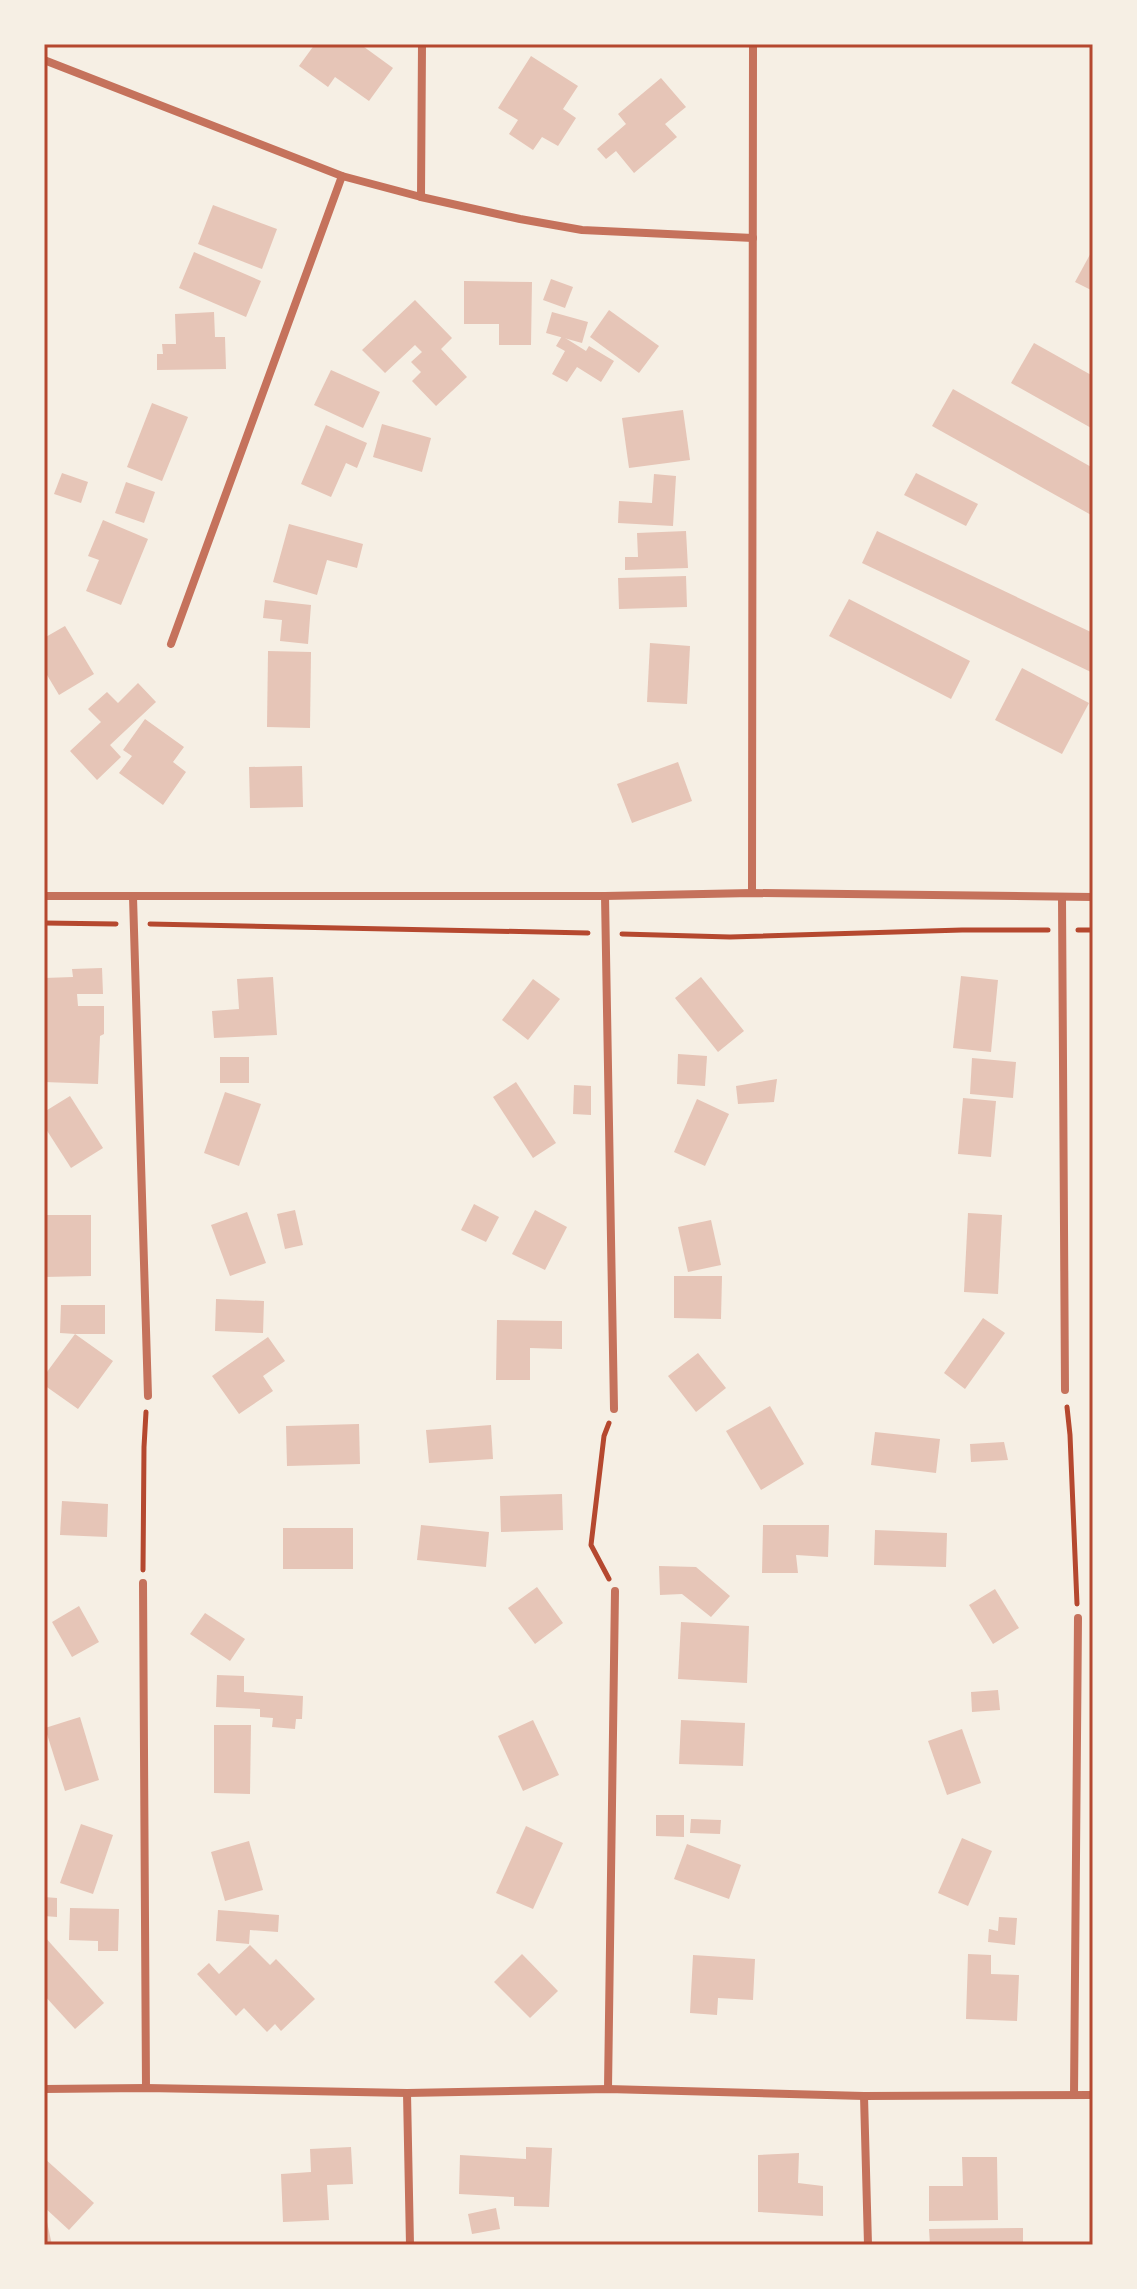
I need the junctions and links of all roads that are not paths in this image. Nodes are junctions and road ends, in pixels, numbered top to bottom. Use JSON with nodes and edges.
{"nodes":[{"id":1,"x":422,"y":44,"type":"edge"},
{"id":2,"x":753,"y":44,"type":"edge"},
{"id":3,"x":44,"y":60,"type":"edge"},
{"id":4,"x":342,"y":176,"type":"junction"},
{"id":5,"x":421,"y":197,"type":"junction"},
{"id":6,"x":753,"y":238,"type":"junction"},
{"id":7,"x":171,"y":644,"type":"dead end"},
{"id":8,"x":752,"y":893,"type":"junction"},
{"id":9,"x":44,"y":896,"type":"edge"},
{"id":10,"x":605,"y":896,"type":"junction"},
{"id":11,"x":133,"y":897,"type":"junction"},
{"id":12,"x":1093,"y":897,"type":"edge"},
{"id":13,"x":1062,"y":898,"type":"junction"},
{"id":14,"x":1065,"y":1390,"type":"road end"},
{"id":15,"x":148,"y":1396,"type":"road end"},
{"id":16,"x":614,"y":1409,"type":"road end"},
{"id":17,"x":143,"y":1583,"type":"road end"},
{"id":18,"x":615,"y":1591,"type":"road end"},
{"id":19,"x":1078,"y":1618,"type":"road end"},
{"id":20,"x":146,"y":2088,"type":"junction"},
{"id":21,"x":44,"y":2089,"type":"edge"},
{"id":22,"x":608,"y":2089,"type":"junction"},
{"id":23,"x":407,"y":2093,"type":"junction"},
{"id":24,"x":1074,"y":2095,"type":"junction"},
{"id":25,"x":1093,"y":2095,"type":"edge"},
{"id":26,"x":864,"y":2096,"type":"junction"},
{"id":27,"x":410,"y":2245,"type":"edge"},
{"id":28,"x":868,"y":2245,"type":"edge"}],
"edges":[{"from":1,"to":5,"type":"street"},
{"from":2,"to":6,"type":"street"},
{"from":3,"to":4,"type":"street"},
{"from":4,"to":5,"type":"street"},
{"from":4,"to":7,"type":"street"},
{"from":5,"to":6,"type":"street"},
{"from":6,"to":8,"type":"street"},
{"from":8,"to":10,"type":"street"},
{"from":8,"to":13,"type":"street"},
{"from":9,"to":11,"type":"street"},
{"from":10,"to":11,"type":"street"},
{"from":10,"to":16,"type":"street"},
{"from":11,"to":15,"type":"street"},
{"from":12,"to":13,"type":"street"},
{"from":13,"to":14,"type":"street"},
{"from":17,"to":20,"type":"street"},
{"from":18,"to":22,"type":"street"},
{"from":19,"to":24,"type":"street"},
{"from":20,"to":21,"type":"street"},
{"from":20,"to":23,"type":"street"},
{"from":22,"to":23,"type":"street"},
{"from":22,"to":26,"type":"street"},
{"from":23,"to":27,"type":"street"},
{"from":24,"to":25,"type":"street"},
{"from":24,"to":26,"type":"street"},
{"from":26,"to":28,"type":"street"}]}
